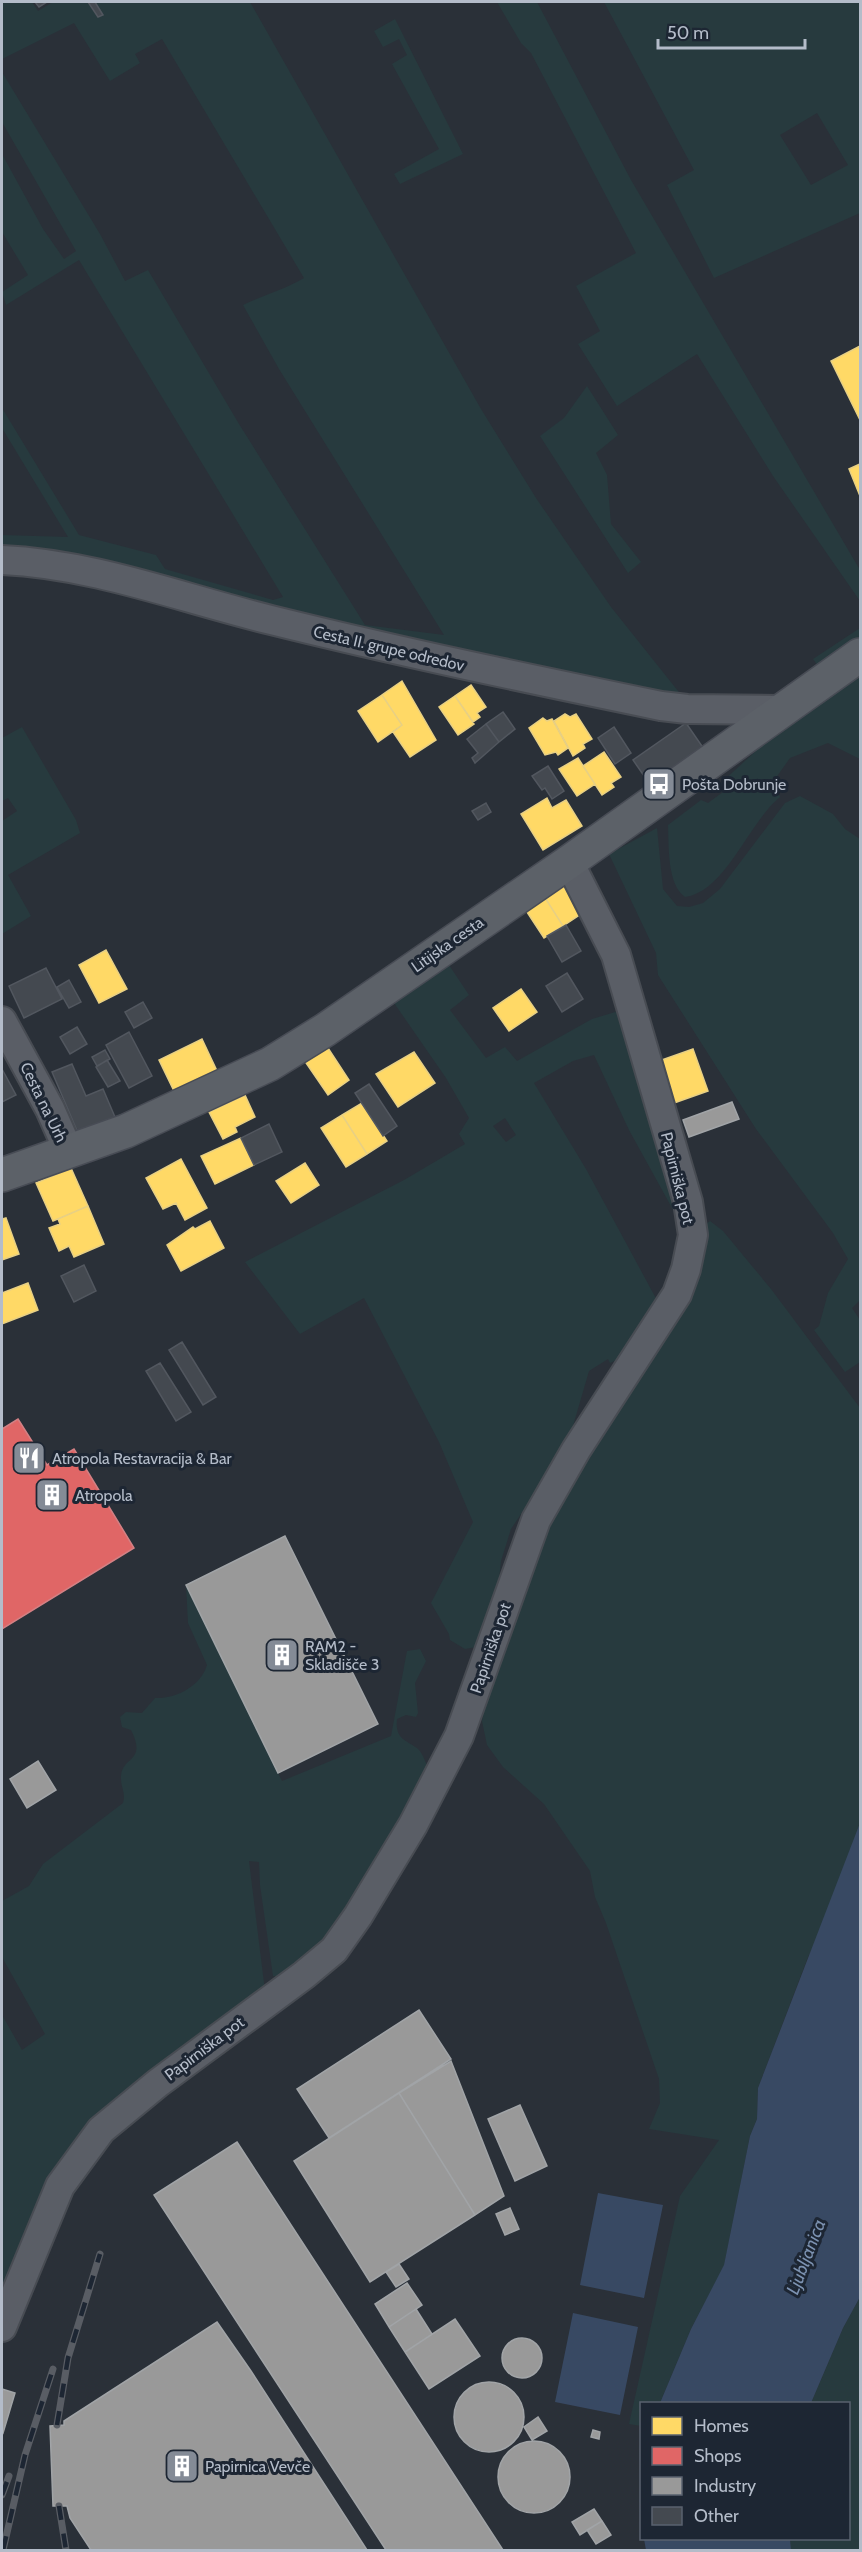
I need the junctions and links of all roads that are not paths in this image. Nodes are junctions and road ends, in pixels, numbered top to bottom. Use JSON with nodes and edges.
{"nodes":[{"id":1,"x":2,"y":560,"type":"edge"},
{"id":2,"x":861,"y":655,"type":"edge"},
{"id":3,"x":780,"y":710,"type":"junction"},
{"id":4,"x":569,"y":862,"type":"junction"},
{"id":5,"x":2,"y":1022,"type":"edge"},
{"id":6,"x":69,"y":1152,"type":"junction"},
{"id":7,"x":2,"y":1175,"type":"edge"},
{"id":8,"x":2,"y":2327,"type":"edge"}],
"edges":[{"from":1,"to":3,"type":"street","name":"Cesta II. grupe odredov"},
{"from":2,"to":3,"type":"main road","name":"Litijska cesta"},
{"from":3,"to":4,"type":"main road","name":"Litijska cesta"},
{"from":4,"to":6,"type":"main road","name":"Litijska cesta"},
{"from":4,"to":8,"type":"street","name":"Papirniška pot"},
{"from":5,"to":6,"type":"street","name":"Cesta na Urh"},
{"from":6,"to":7,"type":"main road","name":"Litijska cesta"}]}
